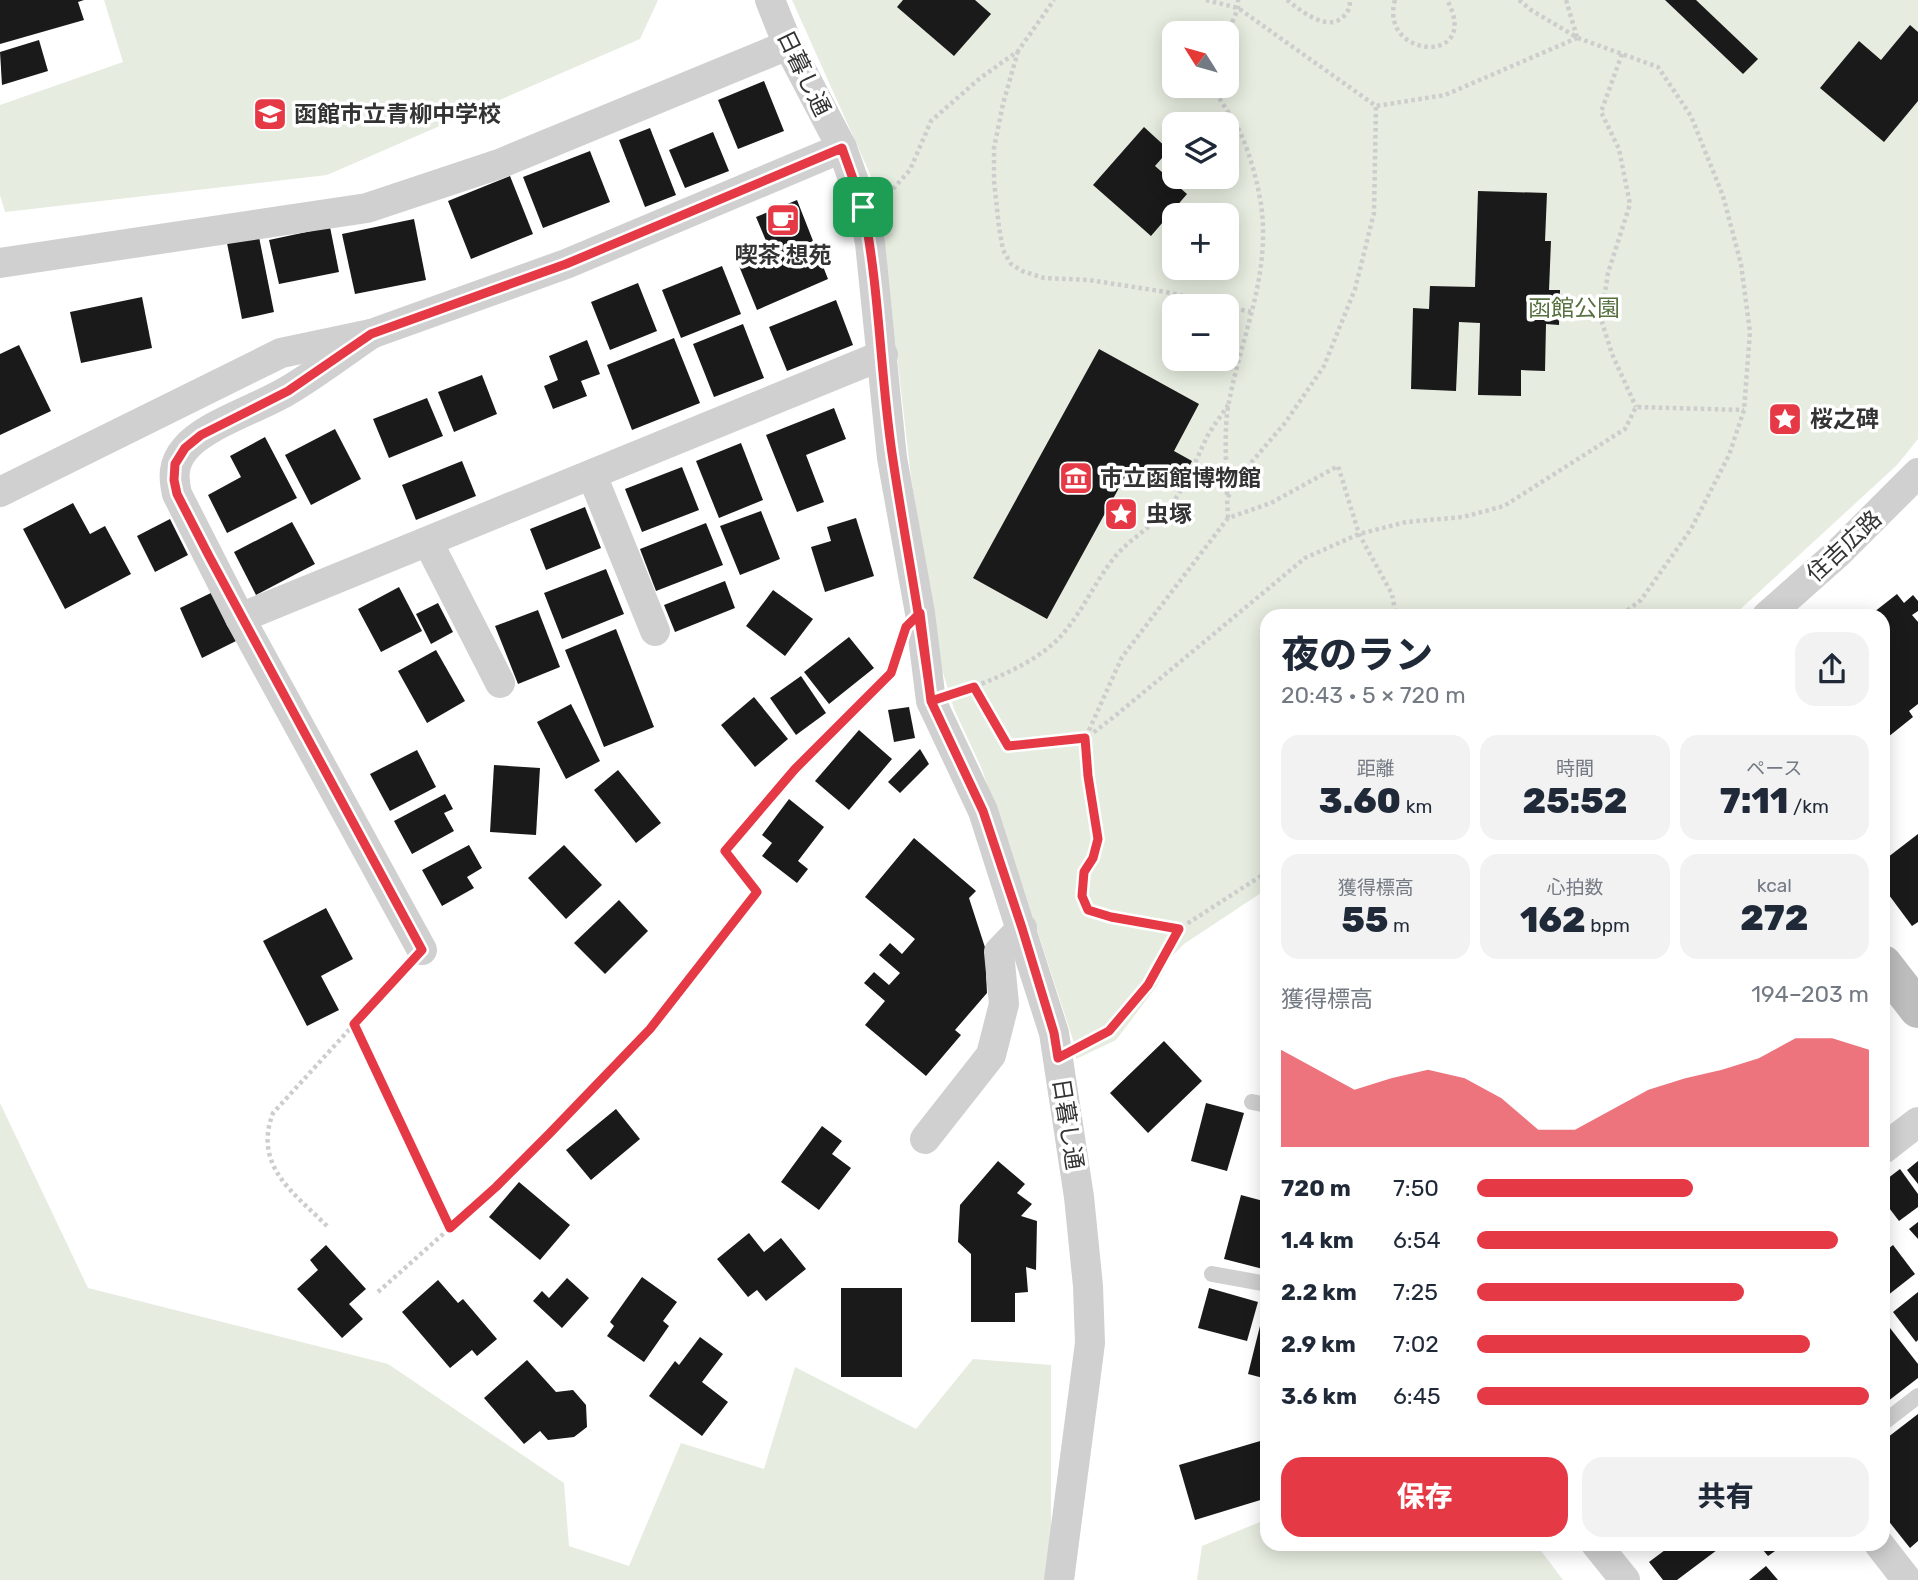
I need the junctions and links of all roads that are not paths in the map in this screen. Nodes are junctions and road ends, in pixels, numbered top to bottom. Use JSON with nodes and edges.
{"nodes":[{"id":1,"x":769,"y":0,"type":"edge"},
{"id":2,"x":789,"y":45,"type":"junction"},
{"id":3,"x":842,"y":148,"type":"junction"},
{"id":4,"x":0,"y":263,"type":"edge"},
{"id":5,"x":371,"y":334,"type":"junction"},
{"id":6,"x":883,"y":355,"type":"junction"},
{"id":7,"x":1918,"y":473,"type":"edge"},
{"id":8,"x":592,"y":475,"type":"junction"},
{"id":9,"x":0,"y":492,"type":"edge"},
{"id":10,"x":428,"y":542,"type":"junction"},
{"id":11,"x":1775,"y":609,"type":"edge"},
{"id":12,"x":240,"y":618,"type":"junction"},
{"id":13,"x":655,"y":631,"type":"dead end"},
{"id":14,"x":500,"y":683,"type":"dead end"},
{"id":15,"x":1022,"y":928,"type":"junction"},
{"id":16,"x":422,"y":950,"type":"road end"},
{"id":17,"x":1890,"y":973,"type":"edge"},
{"id":18,"x":1918,"y":1009,"type":"edge"},
{"id":19,"x":1918,"y":1122,"type":"edge"},
{"id":20,"x":926,"y":1139,"type":"dead end"},
{"id":21,"x":1890,"y":1144,"type":"edge"},
{"id":22,"x":1212,"y":1274,"type":"dead end"},
{"id":23,"x":1260,"y":1283,"type":"edge"},
{"id":24,"x":1918,"y":1396,"type":"edge"},
{"id":25,"x":1890,"y":1418,"type":"edge"},
{"id":26,"x":1602,"y":1551,"type":"edge"},
{"id":27,"x":1884,"y":1551,"type":"edge"},
{"id":28,"x":1059,"y":1580,"type":"edge"},
{"id":29,"x":1625,"y":1580,"type":"edge"},
{"id":30,"x":1907,"y":1580,"type":"edge"}],
"edges":[{"from":1,"to":2,"type":"street","name":"日暮し通"},
{"from":2,"to":3,"type":"street","name":"日暮し通"},
{"from":2,"to":4,"type":"street"},
{"from":3,"to":5,"type":"street"},
{"from":3,"to":6,"type":"street","name":"日暮し通"},
{"from":5,"to":9,"type":"street"},
{"from":5,"to":12,"type":"street"},
{"from":6,"to":8,"type":"street"},
{"from":6,"to":15,"type":"street","name":"日暮し通"},
{"from":7,"to":11,"type":"street","name":"住吉広路"},
{"from":8,"to":10,"type":"street"},
{"from":8,"to":13,"type":"street"},
{"from":10,"to":12,"type":"street"},
{"from":10,"to":14,"type":"street"},
{"from":12,"to":16,"type":"street"},
{"from":15,"to":20,"type":"street"},
{"from":15,"to":28,"type":"street","name":"日暮し通"},
{"from":17,"to":18,"type":"street"},
{"from":19,"to":21,"type":"street"},
{"from":22,"to":23,"type":"lane"},
{"from":24,"to":25,"type":"lane"},
{"from":26,"to":29,"type":"street"},
{"from":27,"to":30,"type":"street"}]}
